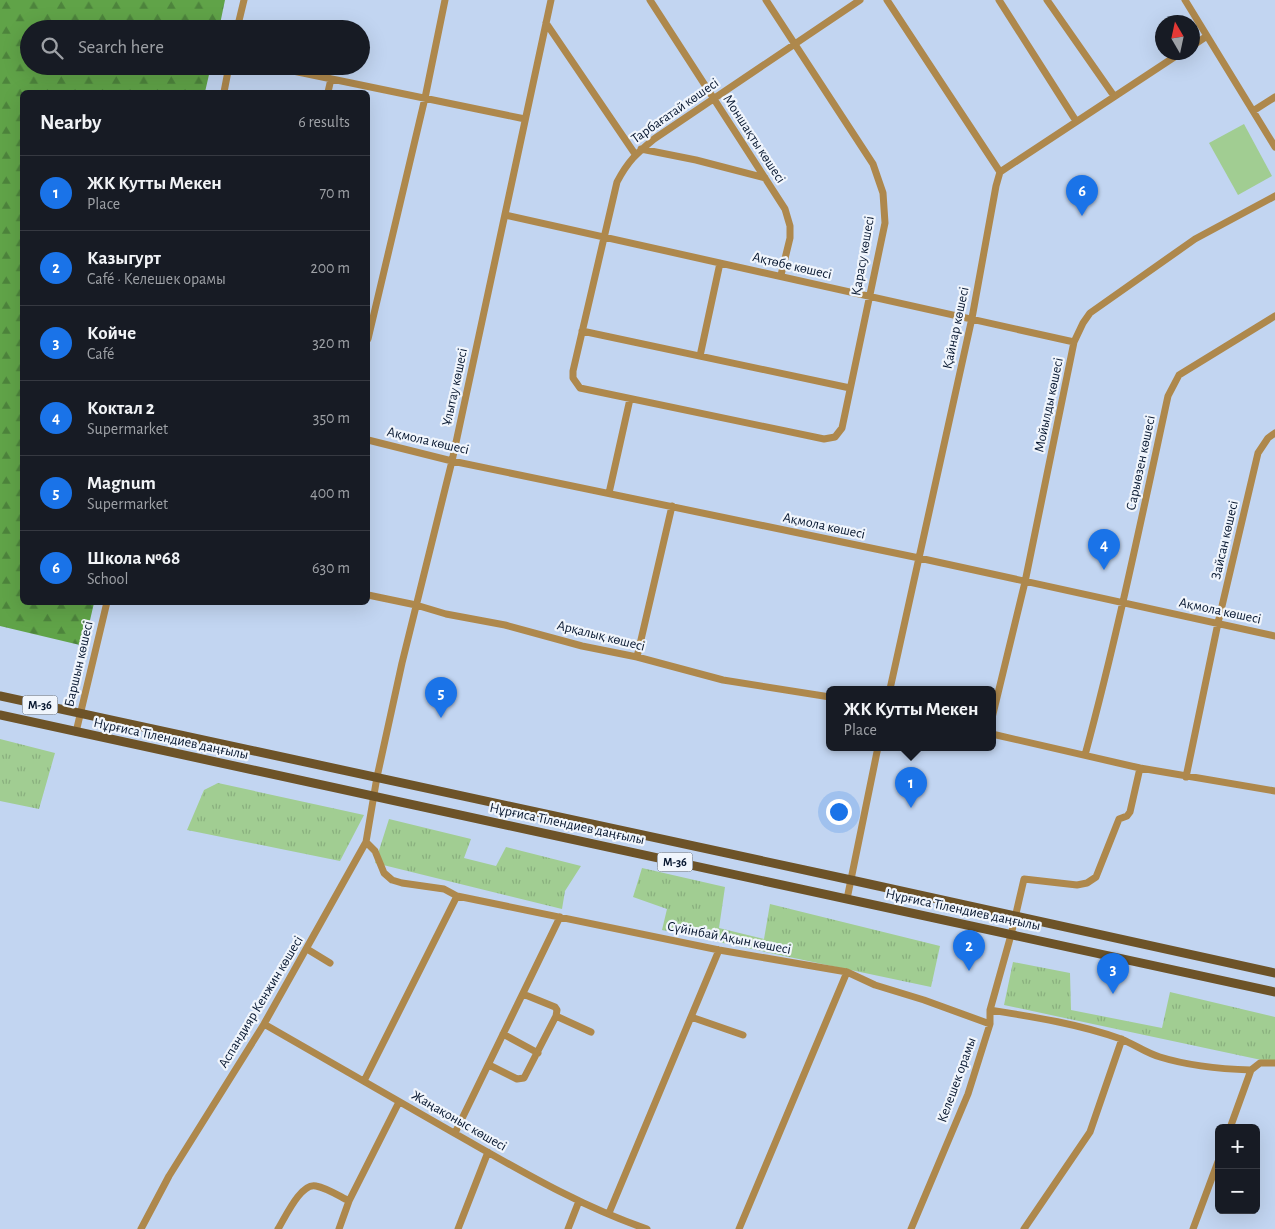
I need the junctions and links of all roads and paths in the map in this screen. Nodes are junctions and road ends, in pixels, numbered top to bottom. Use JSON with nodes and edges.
{"nodes":[{"id":1,"x":244,"y":0,"type":"edge"},
{"id":2,"x":446,"y":0,"type":"edge"},
{"id":3,"x":551,"y":0,"type":"edge"},
{"id":4,"x":650,"y":0,"type":"edge"},
{"id":5,"x":766,"y":0,"type":"edge"},
{"id":6,"x":860,"y":0,"type":"edge"},
{"id":7,"x":887,"y":0,"type":"edge"},
{"id":8,"x":999,"y":0,"type":"edge"},
{"id":9,"x":1047,"y":0,"type":"edge"},
{"id":10,"x":1185,"y":0,"type":"edge"},
{"id":11,"x":239,"y":20,"type":"edge"},
{"id":12,"x":546,"y":23,"type":"junction"},
{"id":13,"x":1207,"y":36,"type":"junction"},
{"id":14,"x":1200,"y":41,"type":"edge"},
{"id":15,"x":795,"y":45,"type":"junction"},
{"id":16,"x":1170,"y":60,"type":"edge"},
{"id":17,"x":227,"y":75,"type":"edge"},
{"id":18,"x":312,"y":75,"type":"edge"},
{"id":19,"x":331,"y":79,"type":"junction"},
{"id":20,"x":224,"y":90,"type":"edge"},
{"id":21,"x":328,"y":90,"type":"edge"},
{"id":22,"x":1114,"y":96,"type":"junction"},
{"id":23,"x":1275,"y":96,"type":"edge"},
{"id":24,"x":425,"y":98,"type":"junction"},
{"id":25,"x":714,"y":99,"type":"junction"},
{"id":26,"x":1253,"y":111,"type":"junction"},
{"id":27,"x":525,"y":119,"type":"junction"},
{"id":28,"x":1076,"y":121,"type":"junction"},
{"id":29,"x":1275,"y":147,"type":"edge"},
{"id":30,"x":638,"y":152,"type":"junction"},
{"id":31,"x":1000,"y":172,"type":"junction"},
{"id":32,"x":765,"y":178,"type":"junction"},
{"id":33,"x":1275,"y":196,"type":"edge"},
{"id":34,"x":505,"y":215,"type":"junction"},
{"id":35,"x":604,"y":238,"type":"junction"},
{"id":36,"x":720,"y":263,"type":"junction"},
{"id":37,"x":781,"y":275,"type":"junction"},
{"id":38,"x":869,"y":296,"type":"junction"},
{"id":39,"x":1275,"y":316,"type":"edge"},
{"id":40,"x":972,"y":318,"type":"junction"},
{"id":41,"x":370,"y":331,"type":"edge"},
{"id":42,"x":582,"y":331,"type":"junction"},
{"id":43,"x":1074,"y":342,"type":"junction"},
{"id":44,"x":700,"y":356,"type":"junction"},
{"id":45,"x":850,"y":388,"type":"junction"},
{"id":46,"x":630,"y":399,"type":"junction"},
{"id":47,"x":1275,"y":433,"type":"edge"},
{"id":48,"x":370,"y":440,"type":"edge"},
{"id":49,"x":452,"y":460,"type":"junction"},
{"id":50,"x":609,"y":493,"type":"junction"},
{"id":51,"x":672,"y":506,"type":"junction"},
{"id":52,"x":919,"y":558,"type":"junction"},
{"id":53,"x":1025,"y":582,"type":"junction"},
{"id":54,"x":370,"y":595,"type":"edge"},
{"id":55,"x":1123,"y":603,"type":"junction"},
{"id":56,"x":106,"y":605,"type":"edge"},
{"id":57,"x":416,"y":605,"type":"junction"},
{"id":58,"x":1218,"y":623,"type":"junction"},
{"id":59,"x":1275,"y":636,"type":"edge"},
{"id":60,"x":637,"y":657,"type":"junction"},
{"id":61,"x":891,"y":686,"type":"edge"},
{"id":62,"x":0,"y":696,"type":"edge"},
{"id":63,"x":826,"y":696,"type":"edge"},
{"id":64,"x":996,"y":702,"type":"edge"},
{"id":65,"x":81,"y":714,"type":"junction"},
{"id":66,"x":0,"y":715,"type":"edge"},
{"id":67,"x":76,"y":732,"type":"junction"},
{"id":68,"x":996,"y":735,"type":"edge"},
{"id":69,"x":877,"y":751,"type":"edge"},
{"id":70,"x":1085,"y":755,"type":"junction"},
{"id":71,"x":1140,"y":768,"type":"junction"},
{"id":72,"x":1186,"y":776,"type":"junction"},
{"id":73,"x":377,"y":777,"type":"junction"},
{"id":74,"x":1275,"y":791,"type":"edge"},
{"id":75,"x":374,"y":796,"type":"junction"},
{"id":76,"x":366,"y":842,"type":"junction"},
{"id":77,"x":851,"y":880,"type":"junction"},
{"id":78,"x":456,"y":896,"type":"junction"},
{"id":79,"x":847,"y":899,"type":"junction"},
{"id":80,"x":560,"y":917,"type":"junction"},
{"id":81,"x":1015,"y":917,"type":"junction"},
{"id":82,"x":1011,"y":935,"type":"junction"},
{"id":83,"x":306,"y":949,"type":"junction"},
{"id":84,"x":720,"y":950,"type":"junction"},
{"id":85,"x":330,"y":963,"type":"dead end"},
{"id":86,"x":847,"y":972,"type":"junction"},
{"id":87,"x":1275,"y":973,"type":"edge"},
{"id":88,"x":1275,"y":992,"type":"edge"},
{"id":89,"x":523,"y":994,"type":"junction"},
{"id":90,"x":990,"y":1010,"type":"junction"},
{"id":91,"x":556,"y":1016,"type":"junction"},
{"id":92,"x":691,"y":1017,"type":"junction"},
{"id":93,"x":264,"y":1024,"type":"junction"},
{"id":94,"x":990,"y":1024,"type":"junction"},
{"id":95,"x":590,"y":1032,"type":"dead end"},
{"id":96,"x":503,"y":1034,"type":"junction"},
{"id":97,"x":743,"y":1035,"type":"dead end"},
{"id":98,"x":1122,"y":1039,"type":"junction"},
{"id":99,"x":538,"y":1053,"type":"junction"},
{"id":100,"x":1275,"y":1063,"type":"edge"},
{"id":101,"x":488,"y":1065,"type":"junction"},
{"id":102,"x":1251,"y":1070,"type":"junction"},
{"id":103,"x":364,"y":1081,"type":"junction"},
{"id":104,"x":399,"y":1102,"type":"junction"},
{"id":105,"x":1231,"y":1124,"type":"edge"},
{"id":106,"x":455,"y":1133,"type":"junction"},
{"id":107,"x":488,"y":1152,"type":"junction"},
{"id":108,"x":1215,"y":1169,"type":"edge"},
{"id":109,"x":349,"y":1201,"type":"junction"},
{"id":110,"x":579,"y":1201,"type":"junction"},
{"id":111,"x":609,"y":1213,"type":"junction"},
{"id":112,"x":140,"y":1229,"type":"edge"},
{"id":113,"x":278,"y":1229,"type":"edge"},
{"id":114,"x":338,"y":1229,"type":"edge"},
{"id":115,"x":458,"y":1229,"type":"edge"},
{"id":116,"x":568,"y":1229,"type":"edge"},
{"id":117,"x":647,"y":1229,"type":"edge"},
{"id":118,"x":739,"y":1229,"type":"edge"},
{"id":119,"x":911,"y":1229,"type":"edge"},
{"id":120,"x":1024,"y":1229,"type":"edge"},
{"id":121,"x":1193,"y":1229,"type":"edge"}],
"edges":[{"from":1,"to":11,"type":"street"},
{"from":2,"to":24,"type":"street"},
{"from":3,"to":12,"type":"street","name":"Ұлытау көшесі"},
{"from":4,"to":25,"type":"street","name":"Моншақты көшесі"},
{"from":5,"to":15,"type":"street","name":"Қарасу көшесі"},
{"from":6,"to":15,"type":"street","name":"Тарбағатай көшесі"},
{"from":7,"to":31,"type":"street"},
{"from":8,"to":28,"type":"street"},
{"from":9,"to":22,"type":"street"},
{"from":10,"to":13,"type":"street"},
{"from":12,"to":27,"type":"street","name":"Ұлытау көшесі"},
{"from":12,"to":30,"type":"street"},
{"from":13,"to":14,"type":"street"},
{"from":13,"to":26,"type":"street"},
{"from":15,"to":25,"type":"street","name":"Тарбағатай көшесі"},
{"from":15,"to":38,"type":"street","name":"Қарасу көшесі"},
{"from":16,"to":22,"type":"street"},
{"from":17,"to":20,"type":"street"},
{"from":18,"to":19,"type":"street"},
{"from":19,"to":21,"type":"street"},
{"from":19,"to":24,"type":"street"},
{"from":22,"to":28,"type":"street"},
{"from":23,"to":26,"type":"street"},
{"from":24,"to":27,"type":"street"},
{"from":24,"to":41,"type":"street"},
{"from":25,"to":30,"type":"street","name":"Тарбағатай көшесі"},
{"from":25,"to":32,"type":"street","name":"Моншақты көшесі"},
{"from":26,"to":29,"type":"street"},
{"from":27,"to":34,"type":"street","name":"Ұлытау көшесі"},
{"from":28,"to":31,"type":"street"},
{"from":30,"to":32,"type":"street"},
{"from":30,"to":35,"type":"street","name":"Тарбағатай көшесі"},
{"from":31,"to":40,"type":"street","name":"Қайнар көшесі"},
{"from":32,"to":37,"type":"street","name":"Моншақты көшесі"},
{"from":33,"to":43,"type":"street","name":"Мойылды көшесі"},
{"from":34,"to":35,"type":"street","name":"Ақтөбе көшесі"},
{"from":34,"to":49,"type":"street","name":"Ұлытау көшесі"},
{"from":35,"to":36,"type":"street","name":"Ақтөбе көшесі"},
{"from":35,"to":42,"type":"street","name":"Тарбағатай көшесі"},
{"from":36,"to":37,"type":"street","name":"Ақтөбе көшесі"},
{"from":36,"to":44,"type":"street"},
{"from":37,"to":38,"type":"street","name":"Ақтөбе көшесі"},
{"from":38,"to":40,"type":"street","name":"Ақтөбе көшесі"},
{"from":38,"to":45,"type":"street","name":"Қарасу көшесі"},
{"from":39,"to":55,"type":"street","name":"Сарыөзен көшесі"},
{"from":40,"to":43,"type":"street","name":"Ақтөбе көшесі"},
{"from":40,"to":52,"type":"street","name":"Қайнар көшесі"},
{"from":42,"to":44,"type":"street"},
{"from":42,"to":46,"type":"street","name":"Тарбағатай көшесі"},
{"from":43,"to":53,"type":"street","name":"Мойылды көшесі"},
{"from":44,"to":45,"type":"street"},
{"from":45,"to":46,"type":"street","name":"Қарасу көшесі"},
{"from":46,"to":50,"type":"street"},
{"from":47,"to":58,"type":"street","name":"Зайсан көшесі"},
{"from":48,"to":49,"type":"street","name":"Ақмола көшесі"},
{"from":49,"to":50,"type":"street","name":"Ақмола көшесі"},
{"from":49,"to":57,"type":"street","name":"Ұлытау көшесі"},
{"from":50,"to":51,"type":"street","name":"Ақмола көшесі"},
{"from":51,"to":52,"type":"street","name":"Ақмола көшесі"},
{"from":51,"to":60,"type":"street"},
{"from":52,"to":53,"type":"street","name":"Ақмола көшесі"},
{"from":52,"to":61,"type":"street","name":"Қайнар көшесі"},
{"from":53,"to":55,"type":"street","name":"Ақмола көшесі"},
{"from":53,"to":64,"type":"street","name":"Мойылды көшесі"},
{"from":54,"to":57,"type":"street","name":"Арқалық көшесі"},
{"from":55,"to":58,"type":"street","name":"Ақмола көшесі"},
{"from":55,"to":70,"type":"street","name":"Сарыөзен көшесі"},
{"from":56,"to":65,"type":"street","name":"Баршын көшесі"},
{"from":57,"to":60,"type":"street","name":"Арқалық көшесі"},
{"from":57,"to":73,"type":"street","name":"Ұлытау көшесі"},
{"from":58,"to":59,"type":"street","name":"Ақмола көшесі"},
{"from":58,"to":72,"type":"street","name":"Зайсан көшесі"},
{"from":60,"to":63,"type":"street","name":"Арқалық көшесі"},
{"from":62,"to":65,"type":"main road","name":"Нұрғиса Тілендиев даңғылы","number":"M-36"},
{"from":65,"to":67,"type":"street","name":"Баршын көшесі"},
{"from":65,"to":73,"type":"main road","name":"Нұрғиса Тілендиев даңғылы","number":"M-36"},
{"from":66,"to":67,"type":"main road","name":"Нұрғиса Тілендиев даңғылы","number":"M-36"},
{"from":67,"to":75,"type":"main road","name":"Нұрғиса Тілендиев даңғылы","number":"M-36"},
{"from":68,"to":70,"type":"street"},
{"from":69,"to":77,"type":"street"},
{"from":70,"to":71,"type":"street"},
{"from":71,"to":72,"type":"street"},
{"from":71,"to":81,"type":"street"},
{"from":72,"to":74,"type":"street"},
{"from":73,"to":75,"type":"street","name":"Аспандияр Кенжин көшесі"},
{"from":73,"to":77,"type":"main road","name":"Нұрғиса Тілендиев даңғылы","number":"M-36"},
{"from":75,"to":76,"type":"street","name":"Аспандияр Кенжин көшесі"},
{"from":75,"to":79,"type":"main road","name":"Нұрғиса Тілендиев даңғылы","number":"M-36"},
{"from":76,"to":78,"type":"street","name":"Сүйінбай Ақын көшесі"},
{"from":76,"to":83,"type":"street","name":"Аспандияр Кенжин көшесі"},
{"from":77,"to":79,"type":"street"},
{"from":77,"to":81,"type":"main road","name":"Нұрғиса Тілендиев даңғылы","number":"M-36"},
{"from":78,"to":80,"type":"street","name":"Сүйінбай Ақын көшесі"},
{"from":78,"to":103,"type":"street"},
{"from":79,"to":82,"type":"main road","name":"Нұрғиса Тілендиев даңғылы","number":"M-36"},
{"from":80,"to":84,"type":"street","name":"Сүйінбай Ақын көшесі"},
{"from":80,"to":89,"type":"street"},
{"from":81,"to":82,"type":"street"},
{"from":81,"to":87,"type":"main road","name":"Нұрғиса Тілендиев даңғылы","number":"M-36"},
{"from":82,"to":88,"type":"main road","name":"Нұрғиса Тілендиев даңғылы","number":"M-36"},
{"from":82,"to":90,"type":"street","name":"Келешек орамы"},
{"from":83,"to":85,"type":"street"},
{"from":83,"to":93,"type":"street","name":"Аспандияр Кенжин көшесі"},
{"from":84,"to":86,"type":"street","name":"Сүйінбай Ақын көшесі"},
{"from":84,"to":92,"type":"street"},
{"from":86,"to":94,"type":"street","name":"Сүйінбай Ақын көшесі"},
{"from":86,"to":118,"type":"street"},
{"from":89,"to":91,"type":"street"},
{"from":89,"to":96,"type":"street"},
{"from":90,"to":94,"type":"street","name":"Келешек орамы"},
{"from":90,"to":98,"type":"street"},
{"from":91,"to":95,"type":"street"},
{"from":91,"to":99,"type":"street"},
{"from":92,"to":97,"type":"street"},
{"from":92,"to":111,"type":"street"},
{"from":93,"to":103,"type":"street","name":"Жаңақоныс көшесі"},
{"from":93,"to":112,"type":"street","name":"Аспандияр Кенжин көшесі"},
{"from":94,"to":119,"type":"street","name":"Келешек орамы"},
{"from":96,"to":99,"type":"street"},
{"from":96,"to":101,"type":"street"},
{"from":98,"to":102,"type":"street"},
{"from":98,"to":120,"type":"street"},
{"from":99,"to":101,"type":"street"},
{"from":100,"to":102,"type":"street"},
{"from":101,"to":106,"type":"street"},
{"from":102,"to":105,"type":"street"},
{"from":103,"to":104,"type":"street","name":"Жаңақоныс көшесі"},
{"from":104,"to":106,"type":"street","name":"Жаңақоныс көшесі"},
{"from":104,"to":109,"type":"street"},
{"from":106,"to":107,"type":"street","name":"Жаңақоныс көшесі"},
{"from":107,"to":110,"type":"street","name":"Жаңақоныс көшесі"},
{"from":107,"to":115,"type":"street"},
{"from":108,"to":121,"type":"street"},
{"from":109,"to":113,"type":"street"},
{"from":109,"to":114,"type":"street"},
{"from":110,"to":111,"type":"street","name":"Жаңақоныс көшесі"},
{"from":110,"to":116,"type":"street"},
{"from":111,"to":117,"type":"street","name":"Жаңақоныс көшесі"}]}
